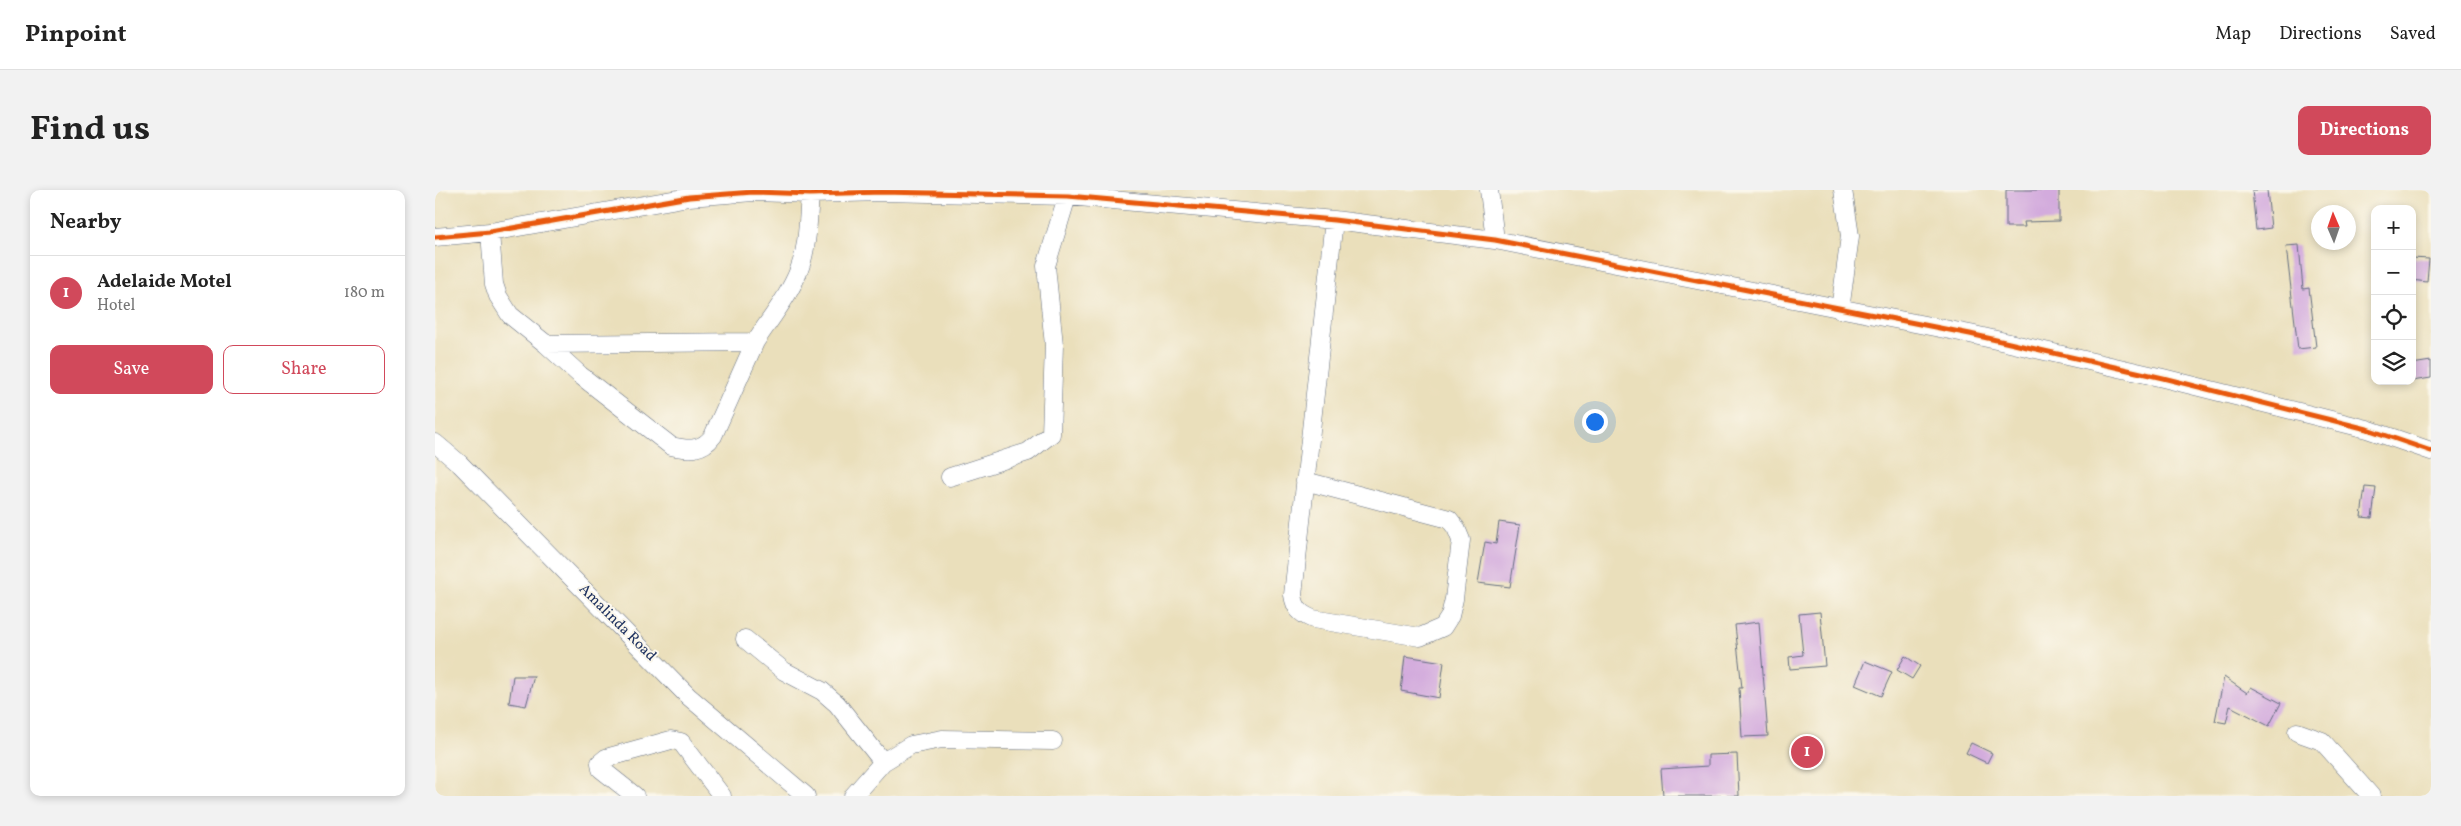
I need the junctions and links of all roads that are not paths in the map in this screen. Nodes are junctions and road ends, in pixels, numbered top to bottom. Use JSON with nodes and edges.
{"nodes":[{"id":1,"x":1489,"y":190,"type":"edge"},
{"id":2,"x":1843,"y":190,"type":"edge"},
{"id":3,"x":753,"y":191,"type":"edge"},
{"id":4,"x":882,"y":191,"type":"edge"},
{"id":5,"x":1068,"y":193,"type":"edge"},
{"id":6,"x":810,"y":194,"type":"junction"},
{"id":7,"x":1334,"y":220,"type":"junction"},
{"id":8,"x":490,"y":232,"type":"junction"},
{"id":9,"x":435,"y":237,"type":"edge"},
{"id":10,"x":1495,"y":240,"type":"junction"},
{"id":11,"x":1840,"y":310,"type":"junction"},
{"id":12,"x":755,"y":342,"type":"junction"},
{"id":13,"x":546,"y":344,"type":"junction"},
{"id":14,"x":435,"y":443,"type":"edge"},
{"id":15,"x":2431,"y":451,"type":"edge"},
{"id":16,"x":950,"y":477,"type":"dead end"},
{"id":17,"x":1305,"y":481,"type":"junction"},
{"id":18,"x":745,"y":639,"type":"dead end"},
{"id":19,"x":2297,"y":732,"type":"dead end"},
{"id":20,"x":1053,"y":741,"type":"dead end"},
{"id":21,"x":883,"y":762,"type":"junction"},
{"id":22,"x":635,"y":796,"type":"edge"},
{"id":23,"x":722,"y":796,"type":"edge"},
{"id":24,"x":805,"y":796,"type":"edge"},
{"id":25,"x":853,"y":796,"type":"edge"},
{"id":26,"x":2371,"y":796,"type":"edge"}],
"edges":[{"from":1,"to":10,"type":"street"},
{"from":2,"to":11,"type":"street"},
{"from":3,"to":6,"type":"street"},
{"from":3,"to":8,"type":"street"},
{"from":4,"to":5,"type":"street"},
{"from":4,"to":6,"type":"street"},
{"from":5,"to":7,"type":"street"},
{"from":5,"to":16,"type":"street"},
{"from":6,"to":12,"type":"street"},
{"from":7,"to":10,"type":"street"},
{"from":7,"to":17,"type":"street"},
{"from":8,"to":9,"type":"street"},
{"from":8,"to":13,"type":"street"},
{"from":10,"to":11,"type":"street"},
{"from":11,"to":15,"type":"street"},
{"from":12,"to":13,"type":"street"},
{"from":12,"to":13,"type":"street"},
{"from":14,"to":24,"type":"street","name":"Amalinda Road"},
{"from":17,"to":17,"type":"street"},
{"from":18,"to":21,"type":"street"},
{"from":19,"to":26,"type":"street"},
{"from":20,"to":21,"type":"street"},
{"from":21,"to":25,"type":"street"},
{"from":22,"to":23,"type":"street"}]}
